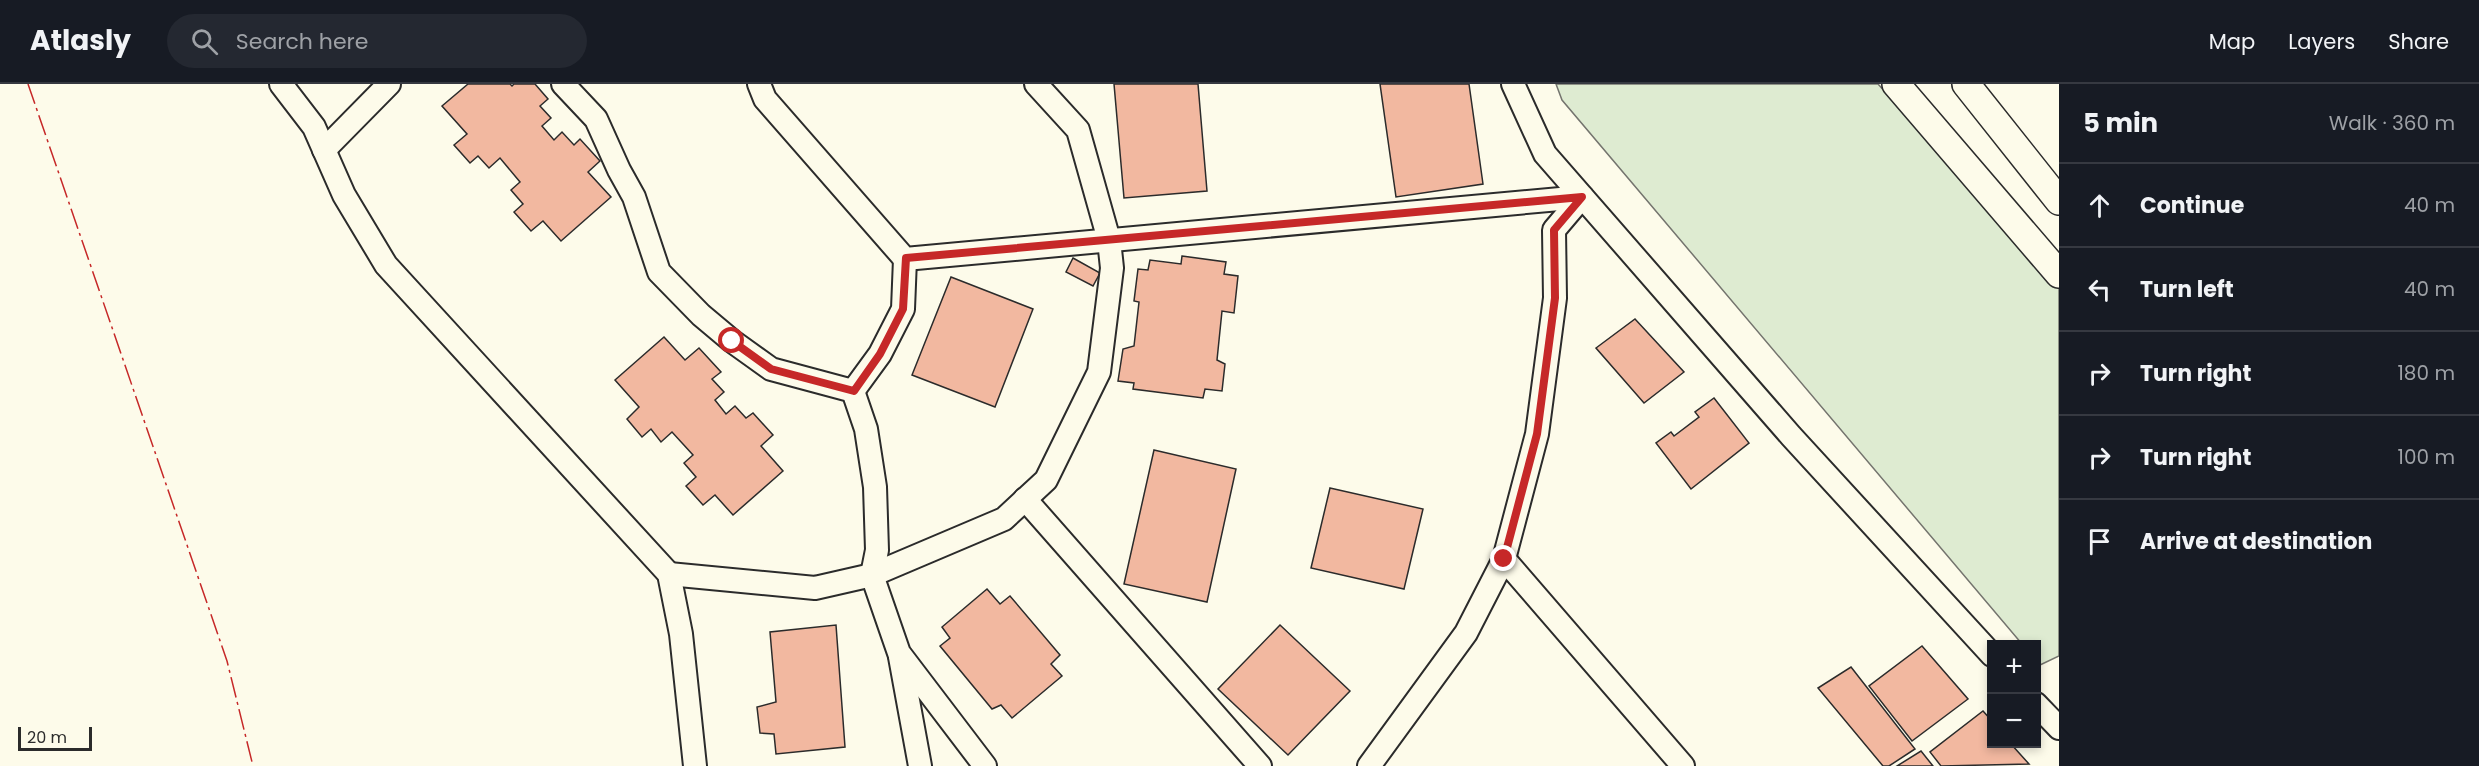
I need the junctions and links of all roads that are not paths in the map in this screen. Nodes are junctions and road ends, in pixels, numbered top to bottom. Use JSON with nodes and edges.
{"nodes":[{"id":1,"x":281,"y":84,"type":"edge"},
{"id":2,"x":388,"y":84,"type":"edge"},
{"id":3,"x":563,"y":84,"type":"edge"},
{"id":4,"x":759,"y":84,"type":"edge"},
{"id":5,"x":1036,"y":84,"type":"edge"},
{"id":6,"x":1513,"y":84,"type":"edge"},
{"id":7,"x":1896,"y":84,"type":"edge"},
{"id":8,"x":1966,"y":84,"type":"edge"},
{"id":9,"x":324,"y":150,"type":"junction"},
{"id":10,"x":1582,"y":197,"type":"junction"},
{"id":11,"x":2059,"y":201,"type":"edge"},
{"id":12,"x":1109,"y":240,"type":"junction"},
{"id":13,"x":906,"y":258,"type":"junction"},
{"id":14,"x":2059,"y":274,"type":"edge"},
{"id":15,"x":854,"y":391,"type":"junction"},
{"id":16,"x":1025,"y":499,"type":"junction"},
{"id":17,"x":1504,"y":559,"type":"junction"},
{"id":18,"x":669,"y":574,"type":"junction"},
{"id":19,"x":872,"y":575,"type":"junction"},
{"id":20,"x":1987,"y":650,"type":"edge"},
{"id":21,"x":899,"y":653,"type":"junction"},
{"id":22,"x":2041,"y":708,"type":"edge"},
{"id":23,"x":2059,"y":728,"type":"edge"},
{"id":24,"x":695,"y":766,"type":"edge"},
{"id":25,"x":920,"y":766,"type":"edge"},
{"id":26,"x":985,"y":766,"type":"edge"},
{"id":27,"x":1260,"y":766,"type":"edge"},
{"id":28,"x":1370,"y":766,"type":"edge"},
{"id":29,"x":1683,"y":766,"type":"edge"}],
"edges":[{"from":1,"to":9,"type":"street"},
{"from":2,"to":9,"type":"street"},
{"from":3,"to":15,"type":"street"},
{"from":4,"to":13,"type":"street"},
{"from":5,"to":12,"type":"street"},
{"from":6,"to":10,"type":"street"},
{"from":7,"to":14,"type":"street"},
{"from":8,"to":11,"type":"street"},
{"from":9,"to":18,"type":"street"},
{"from":10,"to":12,"type":"street"},
{"from":10,"to":17,"type":"street"},
{"from":10,"to":20,"type":"street"},
{"from":12,"to":13,"type":"street"},
{"from":12,"to":16,"type":"street"},
{"from":13,"to":15,"type":"street"},
{"from":15,"to":19,"type":"street"},
{"from":16,"to":19,"type":"street"},
{"from":16,"to":27,"type":"street"},
{"from":17,"to":28,"type":"street"},
{"from":17,"to":29,"type":"street"},
{"from":18,"to":19,"type":"street"},
{"from":18,"to":24,"type":"street"},
{"from":19,"to":21,"type":"street"},
{"from":21,"to":25,"type":"street"},
{"from":21,"to":26,"type":"street"},
{"from":22,"to":23,"type":"street"}]}
